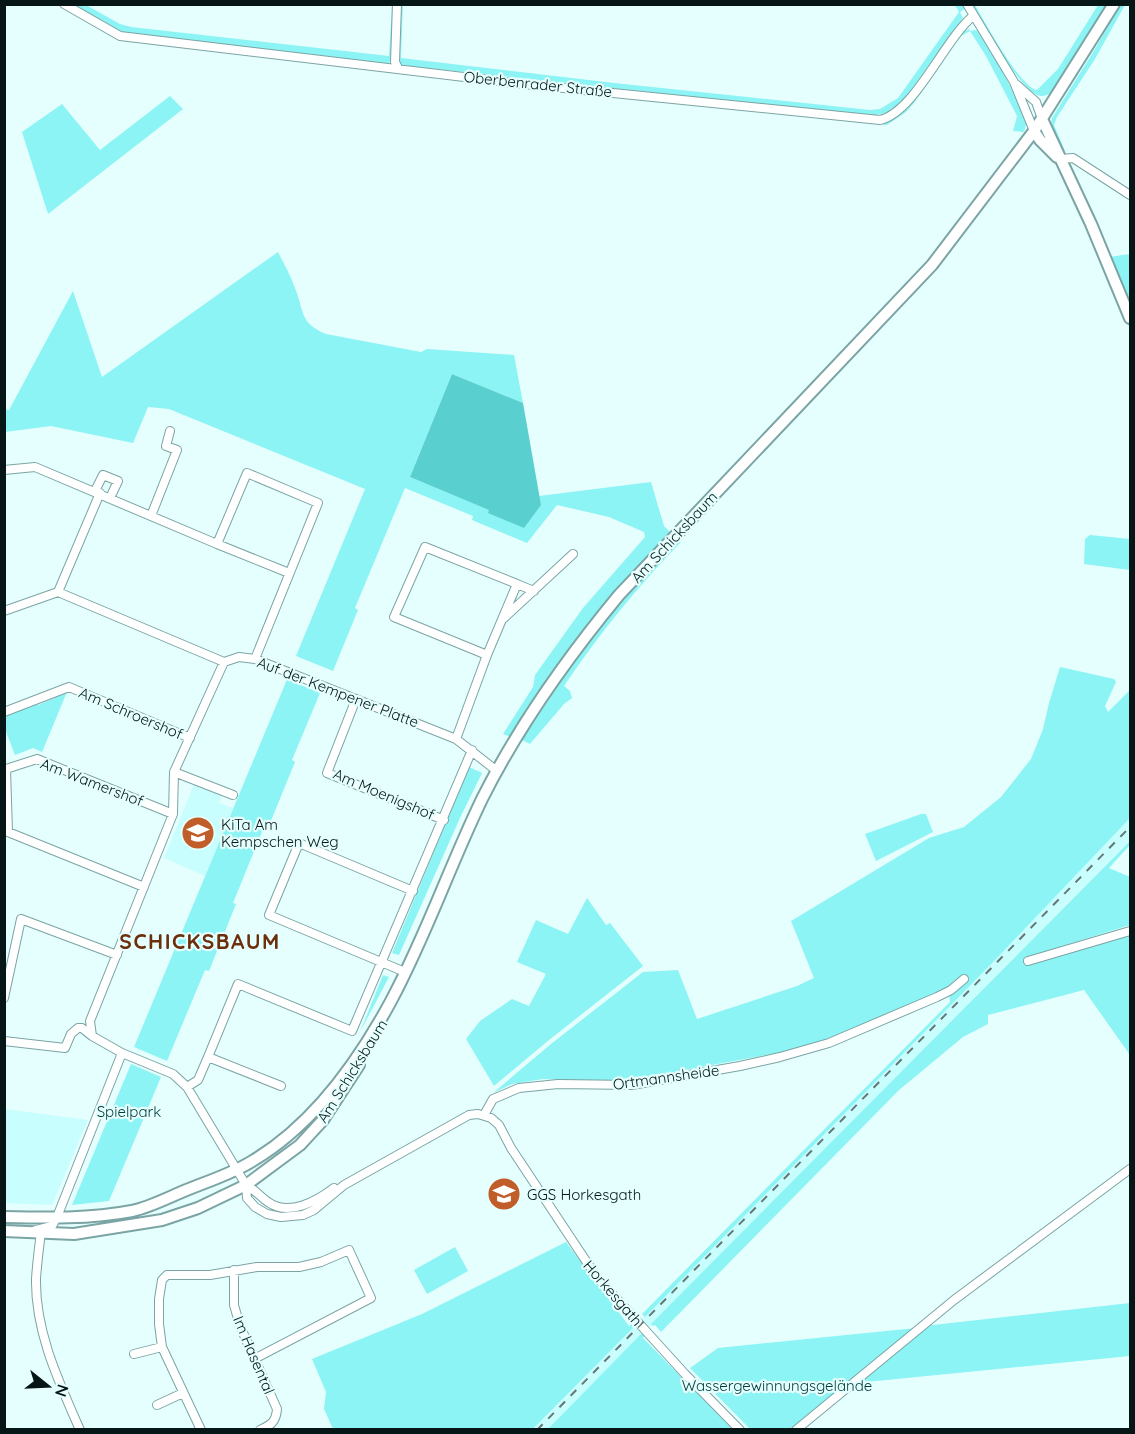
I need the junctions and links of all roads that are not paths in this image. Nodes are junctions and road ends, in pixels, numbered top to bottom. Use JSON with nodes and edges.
{"nodes":[{"id":1,"x":64,"y":4,"type":"edge"},
{"id":2,"x":397,"y":4,"type":"edge"},
{"id":3,"x":966,"y":4,"type":"edge"},
{"id":4,"x":1114,"y":4,"type":"edge"},
{"id":5,"x":974,"y":16,"type":"junction"},
{"id":6,"x":398,"y":68,"type":"junction"},
{"id":7,"x":1014,"y":82,"type":"junction"},
{"id":8,"x":1042,"y":119,"type":"junction"},
{"id":9,"x":1034,"y":132,"type":"junction"},
{"id":10,"x":1060,"y":159,"type":"junction"},
{"id":11,"x":1131,"y":195,"type":"edge"},
{"id":12,"x":1131,"y":318,"type":"edge"},
{"id":13,"x":170,"y":430,"type":"dead end"},
{"id":14,"x":4,"y":470,"type":"edge"},
{"id":15,"x":98,"y":492,"type":"junction"},
{"id":16,"x":110,"y":498,"type":"junction"},
{"id":17,"x":151,"y":516,"type":"junction"},
{"id":18,"x":217,"y":544,"type":"junction"},
{"id":19,"x":573,"y":554,"type":"dead end"},
{"id":20,"x":289,"y":573,"type":"junction"},
{"id":21,"x":517,"y":584,"type":"junction"},
{"id":22,"x":534,"y":591,"type":"junction"},
{"id":23,"x":58,"y":592,"type":"junction"},
{"id":24,"x":4,"y":611,"type":"edge"},
{"id":25,"x":501,"y":621,"type":"junction"},
{"id":26,"x":487,"y":655,"type":"junction"},
{"id":27,"x":255,"y":659,"type":"junction"},
{"id":28,"x":224,"y":662,"type":"junction"},
{"id":29,"x":356,"y":699,"type":"junction"},
{"id":30,"x":4,"y":712,"type":"edge"},
{"id":31,"x":190,"y":738,"type":"junction"},
{"id":32,"x":456,"y":739,"type":"junction"},
{"id":33,"x":472,"y":750,"type":"junction"},
{"id":34,"x":497,"y":771,"type":"junction"},
{"id":35,"x":174,"y":772,"type":"junction"},
{"id":36,"x":233,"y":795,"type":"dead end"},
{"id":37,"x":173,"y":814,"type":"junction"},
{"id":38,"x":444,"y":820,"type":"junction"},
{"id":39,"x":144,"y":886,"type":"junction"},
{"id":40,"x":413,"y":891,"type":"junction"},
{"id":41,"x":1131,"y":931,"type":"edge"},
{"id":42,"x":117,"y":955,"type":"junction"},
{"id":43,"x":1028,"y":961,"type":"dead end"},
{"id":44,"x":383,"y":962,"type":"junction"},
{"id":45,"x":405,"y":972,"type":"junction"},
{"id":46,"x":964,"y":979,"type":"dead end"},
{"id":47,"x":4,"y":998,"type":"edge"},
{"id":48,"x":392,"y":999,"type":"junction"},
{"id":49,"x":92,"y":1036,"type":"junction"},
{"id":50,"x":4,"y":1041,"type":"edge"},
{"id":51,"x":122,"y":1053,"type":"junction"},
{"id":52,"x":208,"y":1056,"type":"junction"},
{"id":53,"x":281,"y":1086,"type":"dead end"},
{"id":54,"x":187,"y":1087,"type":"junction"},
{"id":55,"x":484,"y":1115,"type":"junction"},
{"id":56,"x":1131,"y":1169,"type":"edge"},
{"id":57,"x":237,"y":1170,"type":"junction"},
{"id":58,"x":246,"y":1185,"type":"junction"},
{"id":59,"x":344,"y":1185,"type":"junction"},
{"id":60,"x":4,"y":1217,"type":"edge"},
{"id":61,"x":57,"y":1217,"type":"junction"},
{"id":62,"x":4,"y":1231,"type":"edge"},
{"id":63,"x":35,"y":1232,"type":"junction"},
{"id":64,"x":234,"y":1270,"type":"junction"},
{"id":65,"x":162,"y":1347,"type":"junction"},
{"id":66,"x":134,"y":1354,"type":"dead end"},
{"id":67,"x":256,"y":1358,"type":"junction"},
{"id":68,"x":183,"y":1393,"type":"junction"},
{"id":69,"x":157,"y":1406,"type":"dead end"},
{"id":70,"x":80,"y":1430,"type":"edge"},
{"id":71,"x":201,"y":1430,"type":"edge"},
{"id":72,"x":260,"y":1430,"type":"edge"},
{"id":73,"x":740,"y":1430,"type":"edge"},
{"id":74,"x":796,"y":1430,"type":"edge"}],
"edges":[{"from":1,"to":6,"type":"street","name":"Oberbenrader Straße"},
{"from":2,"to":6,"type":"street"},
{"from":3,"to":5,"type":"street"},
{"from":4,"to":8,"type":"street","name":"Am Schicksbaum"},
{"from":5,"to":6,"type":"street","name":"Oberbenrader Straße"},
{"from":5,"to":7,"type":"street"},
{"from":7,"to":8,"type":"street"},
{"from":7,"to":9,"type":"street"},
{"from":8,"to":9,"type":"street","name":"Am Schicksbaum"},
{"from":8,"to":10,"type":"street"},
{"from":9,"to":10,"type":"street"},
{"from":9,"to":34,"type":"street","name":"Am Schicksbaum"},
{"from":10,"to":11,"type":"street"},
{"from":10,"to":12,"type":"street"},
{"from":13,"to":17,"type":"street"},
{"from":14,"to":15,"type":"street"},
{"from":15,"to":16,"type":"street"},
{"from":15,"to":16,"type":"street"},
{"from":15,"to":23,"type":"street"},
{"from":16,"to":17,"type":"street"},
{"from":17,"to":18,"type":"street"},
{"from":18,"to":20,"type":"street"},
{"from":18,"to":20,"type":"street"},
{"from":19,"to":22,"type":"street"},
{"from":20,"to":27,"type":"street"},
{"from":21,"to":22,"type":"street"},
{"from":21,"to":25,"type":"street"},
{"from":21,"to":26,"type":"street"},
{"from":22,"to":25,"type":"street"},
{"from":23,"to":24,"type":"street"},
{"from":23,"to":28,"type":"street","name":"Auf der Kempener Platte"},
{"from":25,"to":26,"type":"street"},
{"from":26,"to":32,"type":"street"},
{"from":27,"to":28,"type":"street","name":"Auf der Kempener Platte"},
{"from":27,"to":29,"type":"street","name":"Auf der Kempener Platte"},
{"from":28,"to":31,"type":"street"},
{"from":29,"to":32,"type":"street","name":"Auf der Kempener Platte"},
{"from":29,"to":38,"type":"street","name":"Am Moenigshof"},
{"from":30,"to":31,"type":"street","name":"Am Schroershof"},
{"from":31,"to":35,"type":"street"},
{"from":32,"to":33,"type":"street","name":"Auf der Kempener Platte"},
{"from":33,"to":34,"type":"street","name":"Auf der Kempener Platte"},
{"from":33,"to":38,"type":"street","name":"Am Schicksbaum"},
{"from":34,"to":45,"type":"street","name":"Am Schicksbaum"},
{"from":35,"to":36,"type":"street"},
{"from":35,"to":37,"type":"street"},
{"from":37,"to":39,"type":"street"},
{"from":37,"to":39,"type":"street","name":"Am Wamershof"},
{"from":38,"to":40,"type":"street","name":"Am Schicksbaum"},
{"from":39,"to":42,"type":"street"},
{"from":40,"to":44,"type":"street","name":"Am Schicksbaum"},
{"from":40,"to":44,"type":"street"},
{"from":41,"to":43,"type":"street"},
{"from":42,"to":47,"type":"street"},
{"from":42,"to":49,"type":"street"},
{"from":44,"to":45,"type":"street"},
{"from":44,"to":52,"type":"street","name":"Am Schicksbaum"},
{"from":45,"to":48,"type":"street","name":"Am Schicksbaum"},
{"from":46,"to":55,"type":"street","name":"Ortmannsheide"},
{"from":48,"to":57,"type":"street","name":"Am Schicksbaum"},
{"from":48,"to":58,"type":"street","name":"Am Schicksbaum"},
{"from":49,"to":50,"type":"street"},
{"from":49,"to":51,"type":"street"},
{"from":51,"to":54,"type":"street"},
{"from":51,"to":61,"type":"street"},
{"from":52,"to":53,"type":"street"},
{"from":52,"to":54,"type":"street"},
{"from":54,"to":57,"type":"street"},
{"from":55,"to":59,"type":"street"},
{"from":55,"to":73,"type":"street","name":"Horkesgath"},
{"from":56,"to":74,"type":"street"},
{"from":57,"to":58,"type":"street"},
{"from":57,"to":61,"type":"street","name":"Am Schicksbaum"},
{"from":58,"to":59,"type":"street"},
{"from":58,"to":59,"type":"street"},
{"from":58,"to":63,"type":"street","name":"Am Schicksbaum"},
{"from":60,"to":61,"type":"street","name":"Am Schicksbaum"},
{"from":61,"to":63,"type":"street"},
{"from":62,"to":63,"type":"street","name":"Am Schicksbaum"},
{"from":63,"to":70,"type":"street"},
{"from":64,"to":65,"type":"street"},
{"from":64,"to":67,"type":"street","name":"Im Hasental"},
{"from":64,"to":67,"type":"street"},
{"from":65,"to":66,"type":"street"},
{"from":65,"to":68,"type":"street"},
{"from":67,"to":72,"type":"street","name":"Im Hasental"},
{"from":68,"to":69,"type":"street"},
{"from":68,"to":71,"type":"street"}]}
